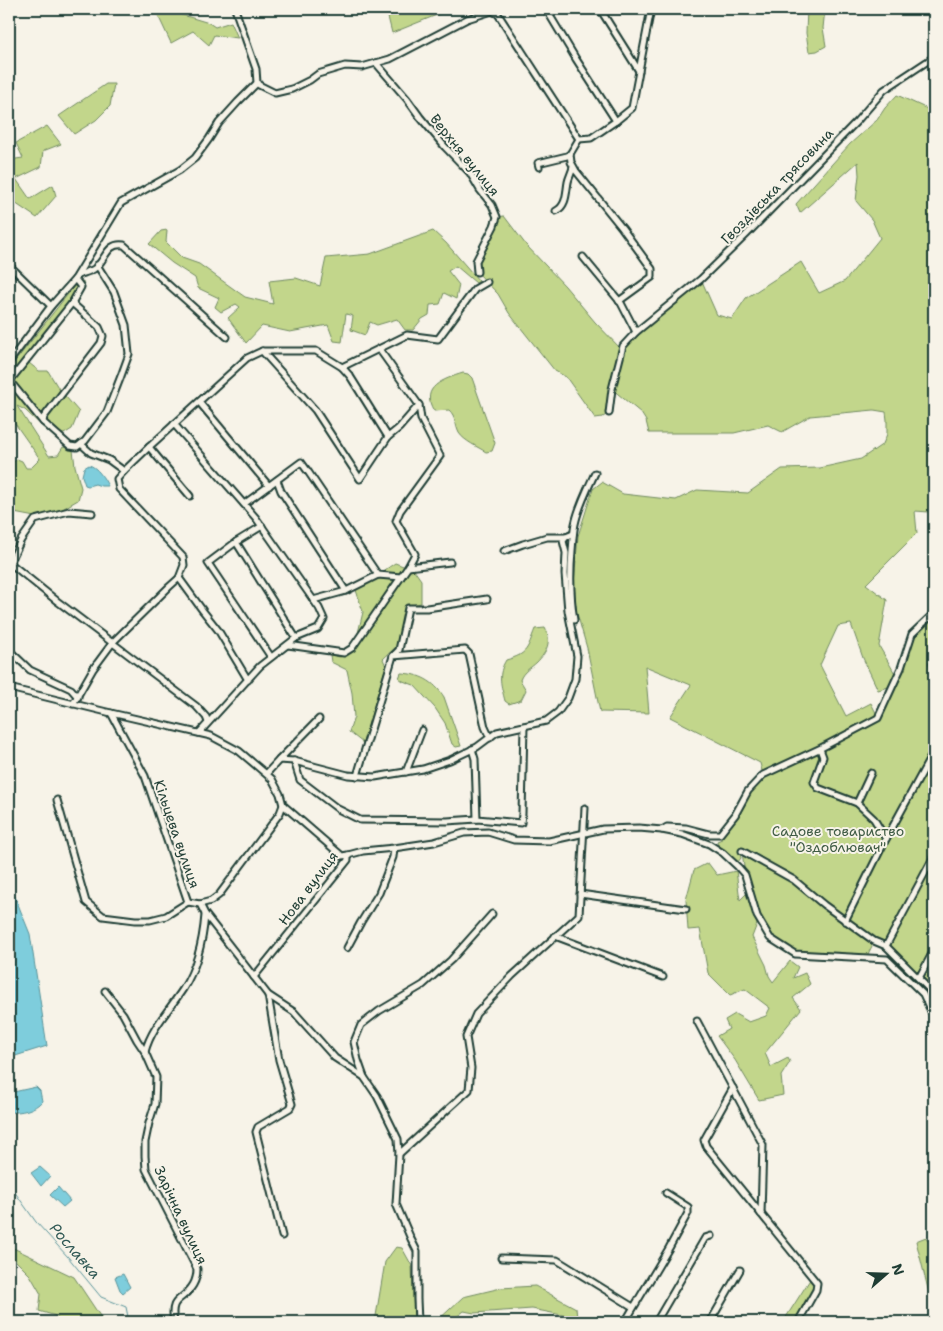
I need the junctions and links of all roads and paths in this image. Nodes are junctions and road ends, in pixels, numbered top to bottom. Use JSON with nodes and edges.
{"nodes":[{"id":1,"x":236,"y":9,"type":"edge"},
{"id":2,"x":546,"y":9,"type":"edge"},
{"id":3,"x":600,"y":9,"type":"edge"},
{"id":4,"x":651,"y":9,"type":"edge"},
{"id":5,"x":934,"y":57,"type":"edge"},
{"id":6,"x":376,"y":63,"type":"junction"},
{"id":7,"x":639,"y":72,"type":"junction"},
{"id":8,"x":257,"y":83,"type":"junction"},
{"id":9,"x":616,"y":120,"type":"junction"},
{"id":10,"x":580,"y":138,"type":"junction"},
{"id":11,"x":570,"y":154,"type":"junction"},
{"id":12,"x":539,"y":165,"type":"dead end"},
{"id":13,"x":573,"y":166,"type":"junction"},
{"id":14,"x":556,"y":211,"type":"dead end"},
{"id":15,"x":583,"y":257,"type":"dead end"},
{"id":16,"x":9,"y":265,"type":"edge"},
{"id":17,"x":97,"y":265,"type":"junction"},
{"id":18,"x":477,"y":272,"type":"dead end"},
{"id":19,"x":77,"y":277,"type":"junction"},
{"id":20,"x":488,"y":282,"type":"dead end"},
{"id":21,"x":619,"y":301,"type":"junction"},
{"id":22,"x":72,"y":303,"type":"junction"},
{"id":23,"x":51,"y":306,"type":"junction"},
{"id":24,"x":636,"y":332,"type":"junction"},
{"id":25,"x":227,"y":338,"type":"dead end"},
{"id":26,"x":379,"y":349,"type":"junction"},
{"id":27,"x":262,"y":351,"type":"junction"},
{"id":28,"x":9,"y":362,"type":"edge"},
{"id":29,"x":342,"y":367,"type":"junction"},
{"id":30,"x":9,"y":381,"type":"edge"},
{"id":31,"x":199,"y":402,"type":"junction"},
{"id":32,"x":419,"y":405,"type":"junction"},
{"id":33,"x":609,"y":413,"type":"dead end"},
{"id":34,"x":43,"y":422,"type":"junction"},
{"id":35,"x":174,"y":424,"type":"junction"},
{"id":36,"x":388,"y":437,"type":"junction"},
{"id":37,"x":81,"y":444,"type":"junction"},
{"id":38,"x":149,"y":447,"type":"junction"},
{"id":39,"x":124,"y":471,"type":"junction"},
{"id":40,"x":595,"y":473,"type":"dead end"},
{"id":41,"x":276,"y":480,"type":"junction"},
{"id":42,"x":269,"y":486,"type":"junction"},
{"id":43,"x":190,"y":496,"type":"dead end"},
{"id":44,"x":244,"y":504,"type":"junction"},
{"id":45,"x":92,"y":512,"type":"dead end"},
{"id":46,"x":262,"y":526,"type":"junction"},
{"id":47,"x":573,"y":534,"type":"junction"},
{"id":48,"x":566,"y":536,"type":"junction"},
{"id":49,"x":236,"y":542,"type":"junction"},
{"id":50,"x":504,"y":552,"type":"dead end"},
{"id":51,"x":450,"y":562,"type":"dead end"},
{"id":52,"x":10,"y":564,"type":"edge"},
{"id":53,"x":408,"y":567,"type":"junction"},
{"id":54,"x":378,"y":575,"type":"junction"},
{"id":55,"x":401,"y":576,"type":"junction"},
{"id":56,"x":180,"y":578,"type":"junction"},
{"id":57,"x":346,"y":591,"type":"junction"},
{"id":58,"x":487,"y":599,"type":"dead end"},
{"id":59,"x":313,"y":600,"type":"junction"},
{"id":60,"x":934,"y":613,"type":"edge"},
{"id":61,"x":574,"y":620,"type":"dead end"},
{"id":62,"x":296,"y":638,"type":"junction"},
{"id":63,"x":113,"y":642,"type":"junction"},
{"id":64,"x":288,"y":645,"type":"junction"},
{"id":65,"x":9,"y":650,"type":"edge"},
{"id":66,"x":393,"y":656,"type":"junction"},
{"id":67,"x":271,"y":657,"type":"junction"},
{"id":68,"x":248,"y":680,"type":"junction"},
{"id":69,"x":9,"y":688,"type":"edge"},
{"id":70,"x":78,"y":696,"type":"junction"},
{"id":71,"x":73,"y":704,"type":"junction"},
{"id":72,"x":111,"y":714,"type":"junction"},
{"id":73,"x":319,"y":719,"type":"dead end"},
{"id":74,"x":208,"y":722,"type":"junction"},
{"id":75,"x":524,"y":726,"type":"junction"},
{"id":76,"x":422,"y":730,"type":"dead end"},
{"id":77,"x":199,"y":733,"type":"junction"},
{"id":78,"x":490,"y":738,"type":"junction"},
{"id":79,"x":472,"y":749,"type":"junction"},
{"id":80,"x":820,"y":749,"type":"junction"},
{"id":81,"x":934,"y":751,"type":"edge"},
{"id":82,"x":279,"y":760,"type":"junction"},
{"id":83,"x":294,"y":761,"type":"junction"},
{"id":84,"x":406,"y":772,"type":"junction"},
{"id":85,"x":267,"y":773,"type":"junction"},
{"id":86,"x":871,"y":773,"type":"dead end"},
{"id":87,"x":357,"y":776,"type":"junction"},
{"id":88,"x":57,"y":800,"type":"dead end"},
{"id":89,"x":857,"y":803,"type":"junction"},
{"id":90,"x":283,"y":805,"type":"junction"},
{"id":91,"x":585,"y":808,"type":"dead end"},
{"id":92,"x":477,"y":819,"type":"junction"},
{"id":93,"x":662,"y":830,"type":"junction"},
{"id":94,"x":584,"y":833,"type":"junction"},
{"id":95,"x":886,"y":839,"type":"junction"},
{"id":96,"x":394,"y":848,"type":"junction"},
{"id":97,"x":742,"y":851,"type":"dead end"},
{"id":98,"x":348,"y":855,"type":"junction"},
{"id":99,"x":934,"y":856,"type":"edge"},
{"id":100,"x":580,"y":894,"type":"junction"},
{"id":101,"x":188,"y":902,"type":"junction"},
{"id":102,"x":200,"y":904,"type":"junction"},
{"id":103,"x":686,"y":909,"type":"dead end"},
{"id":104,"x":205,"y":914,"type":"junction"},
{"id":105,"x":492,"y":914,"type":"dead end"},
{"id":106,"x":846,"y":920,"type":"junction"},
{"id":107,"x":555,"y":936,"type":"junction"},
{"id":108,"x":886,"y":946,"type":"junction"},
{"id":109,"x":347,"y":948,"type":"dead end"},
{"id":110,"x":934,"y":950,"type":"edge"},
{"id":111,"x":254,"y":977,"type":"junction"},
{"id":112,"x":663,"y":977,"type":"dead end"},
{"id":113,"x":918,"y":978,"type":"junction"},
{"id":114,"x":106,"y":991,"type":"dead end"},
{"id":115,"x":934,"y":994,"type":"edge"},
{"id":116,"x":268,"y":995,"type":"junction"},
{"id":117,"x":934,"y":1018,"type":"edge"},
{"id":118,"x":698,"y":1021,"type":"dead end"},
{"id":119,"x":145,"y":1052,"type":"junction"},
{"id":120,"x":364,"y":1077,"type":"junction"},
{"id":121,"x":733,"y":1088,"type":"junction"},
{"id":122,"x":399,"y":1154,"type":"junction"},
{"id":123,"x":666,"y":1193,"type":"dead end"},
{"id":124,"x":761,"y":1214,"type":"junction"},
{"id":125,"x":282,"y":1236,"type":"dead end"},
{"id":126,"x":711,"y":1236,"type":"dead end"},
{"id":127,"x":501,"y":1258,"type":"dead end"},
{"id":128,"x":740,"y":1270,"type":"dead end"},
{"id":129,"x":633,"y":1306,"type":"junction"},
{"id":130,"x":174,"y":1322,"type":"edge"},
{"id":131,"x":418,"y":1322,"type":"edge"},
{"id":132,"x":625,"y":1322,"type":"edge"},
{"id":133,"x":656,"y":1322,"type":"edge"},
{"id":134,"x":710,"y":1322,"type":"edge"},
{"id":135,"x":798,"y":1322,"type":"edge"}],
"edges":[{"from":1,"to":8,"type":"street"},
{"from":2,"to":9,"type":"street"},
{"from":3,"to":7,"type":"street"},
{"from":4,"to":7,"type":"street"},
{"from":5,"to":24,"type":"street","name":"Гвоздівська трясовина"},
{"from":6,"to":8,"type":"street"},
{"from":6,"to":10,"type":"street"},
{"from":6,"to":18,"type":"street","name":"Верхня вулиця"},
{"from":7,"to":9,"type":"street"},
{"from":8,"to":19,"type":"street"},
{"from":9,"to":10,"type":"street"},
{"from":10,"to":11,"type":"street"},
{"from":11,"to":12,"type":"street"},
{"from":11,"to":13,"type":"street"},
{"from":13,"to":14,"type":"street"},
{"from":13,"to":21,"type":"street"},
{"from":15,"to":21,"type":"street"},
{"from":16,"to":23,"type":"street"},
{"from":17,"to":19,"type":"street"},
{"from":17,"to":25,"type":"street"},
{"from":17,"to":37,"type":"street"},
{"from":19,"to":22,"type":"street"},
{"from":19,"to":23,"type":"street"},
{"from":20,"to":26,"type":"street"},
{"from":21,"to":24,"type":"street"},
{"from":22,"to":30,"type":"street"},
{"from":22,"to":34,"type":"street"},
{"from":23,"to":28,"type":"street"},
{"from":24,"to":33,"type":"street","name":"Гвоздівська трясовина"},
{"from":26,"to":29,"type":"street"},
{"from":26,"to":32,"type":"street"},
{"from":27,"to":29,"type":"street"},
{"from":27,"to":31,"type":"street"},
{"from":27,"to":36,"type":"street"},
{"from":29,"to":36,"type":"street"},
{"from":30,"to":34,"type":"street"},
{"from":31,"to":35,"type":"street"},
{"from":31,"to":42,"type":"street"},
{"from":32,"to":36,"type":"street"},
{"from":32,"to":53,"type":"street"},
{"from":34,"to":37,"type":"street"},
{"from":35,"to":38,"type":"street"},
{"from":35,"to":44,"type":"street"},
{"from":37,"to":39,"type":"street"},
{"from":38,"to":39,"type":"street"},
{"from":38,"to":43,"type":"street"},
{"from":39,"to":56,"type":"street"},
{"from":40,"to":47,"type":"street"},
{"from":41,"to":42,"type":"street"},
{"from":41,"to":54,"type":"street"},
{"from":41,"to":57,"type":"street"},
{"from":42,"to":44,"type":"street"},
{"from":44,"to":46,"type":"street"},
{"from":45,"to":52,"type":"street"},
{"from":46,"to":49,"type":"street"},
{"from":46,"to":59,"type":"street"},
{"from":47,"to":48,"type":"street"},
{"from":47,"to":61,"type":"street"},
{"from":48,"to":50,"type":"street"},
{"from":48,"to":75,"type":"street"},
{"from":49,"to":62,"type":"street"},
{"from":49,"to":67,"type":"street"},
{"from":51,"to":53,"type":"street"},
{"from":52,"to":63,"type":"street"},
{"from":53,"to":55,"type":"street"},
{"from":54,"to":55,"type":"street"},
{"from":54,"to":57,"type":"street"},
{"from":55,"to":64,"type":"street"},
{"from":56,"to":63,"type":"street"},
{"from":56,"to":68,"type":"street"},
{"from":57,"to":59,"type":"street"},
{"from":58,"to":66,"type":"street"},
{"from":59,"to":62,"type":"street"},
{"from":60,"to":80,"type":"street"},
{"from":62,"to":64,"type":"street"},
{"from":63,"to":70,"type":"street"},
{"from":63,"to":74,"type":"street"},
{"from":64,"to":67,"type":"street"},
{"from":65,"to":70,"type":"street"},
{"from":66,"to":78,"type":"street"},
{"from":66,"to":87,"type":"street"},
{"from":67,"to":68,"type":"street"},
{"from":68,"to":74,"type":"street"},
{"from":69,"to":71,"type":"street"},
{"from":70,"to":71,"type":"street"},
{"from":71,"to":72,"type":"street"},
{"from":72,"to":77,"type":"street"},
{"from":72,"to":101,"type":"street","name":"Кільцева вулиця"},
{"from":73,"to":82,"type":"street"},
{"from":74,"to":77,"type":"street"},
{"from":75,"to":78,"type":"street"},
{"from":75,"to":92,"type":"street"},
{"from":76,"to":84,"type":"street"},
{"from":77,"to":85,"type":"street"},
{"from":78,"to":79,"type":"street"},
{"from":79,"to":84,"type":"street"},
{"from":79,"to":92,"type":"street"},
{"from":80,"to":89,"type":"street"},
{"from":80,"to":93,"type":"street"},
{"from":81,"to":95,"type":"street"},
{"from":82,"to":83,"type":"street"},
{"from":82,"to":85,"type":"street"},
{"from":83,"to":87,"type":"street"},
{"from":83,"to":92,"type":"street"},
{"from":84,"to":87,"type":"street"},
{"from":85,"to":90,"type":"street"},
{"from":86,"to":89,"type":"street"},
{"from":88,"to":101,"type":"street","name":"Кільцева вулиця"},
{"from":89,"to":95,"type":"street"},
{"from":90,"to":98,"type":"street","name":"Нова вулиця"},
{"from":90,"to":102,"type":"street"},
{"from":91,"to":94,"type":"street"},
{"from":93,"to":94,"type":"street"},
{"from":93,"to":117,"type":"street"},
{"from":94,"to":96,"type":"street"},
{"from":94,"to":100,"type":"street"},
{"from":95,"to":106,"type":"street"},
{"from":96,"to":98,"type":"street"},
{"from":96,"to":109,"type":"street"},
{"from":97,"to":106,"type":"street"},
{"from":98,"to":111,"type":"street","name":"Нова вулиця"},
{"from":99,"to":108,"type":"street"},
{"from":100,"to":103,"type":"street"},
{"from":100,"to":107,"type":"street"},
{"from":101,"to":102,"type":"street"},
{"from":102,"to":104,"type":"street"},
{"from":104,"to":111,"type":"street"},
{"from":104,"to":119,"type":"street"},
{"from":105,"to":120,"type":"street"},
{"from":106,"to":108,"type":"street"},
{"from":107,"to":112,"type":"street"},
{"from":107,"to":122,"type":"street"},
{"from":108,"to":113,"type":"street"},
{"from":110,"to":113,"type":"street"},
{"from":111,"to":116,"type":"street"},
{"from":113,"to":115,"type":"street"},
{"from":114,"to":119,"type":"street","name":"Зарічна вулиця"},
{"from":116,"to":120,"type":"street"},
{"from":116,"to":125,"type":"street"},
{"from":118,"to":121,"type":"street"},
{"from":119,"to":130,"type":"street","name":"Зарічна вулиця"},
{"from":120,"to":122,"type":"street"},
{"from":121,"to":124,"type":"street"},
{"from":121,"to":124,"type":"street"},
{"from":122,"to":131,"type":"street"},
{"from":123,"to":129,"type":"street"},
{"from":124,"to":135,"type":"street"},
{"from":126,"to":133,"type":"street"},
{"from":127,"to":129,"type":"street"},
{"from":128,"to":134,"type":"street"},
{"from":129,"to":132,"type":"street"}]}
